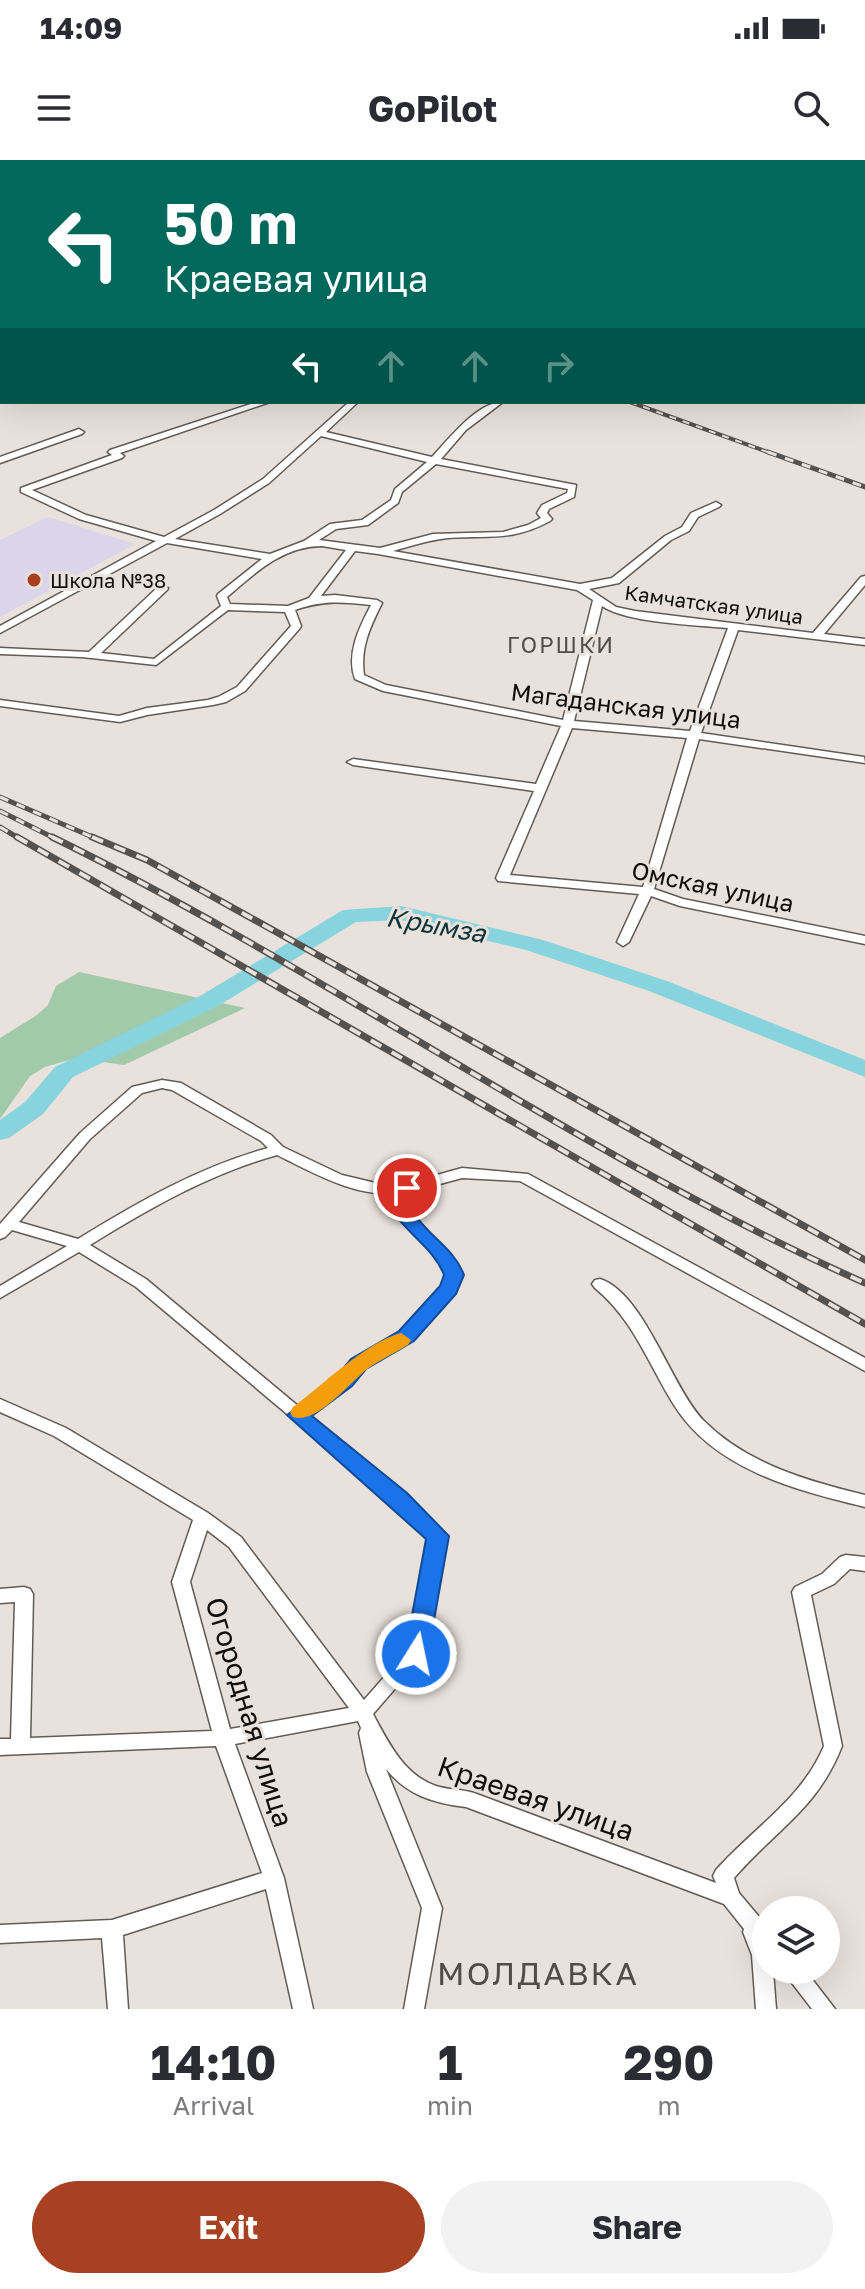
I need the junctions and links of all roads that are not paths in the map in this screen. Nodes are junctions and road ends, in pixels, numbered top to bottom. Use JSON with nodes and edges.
{"nodes":[{"id":1,"x":260,"y":404,"type":"edge"},
{"id":2,"x":352,"y":404,"type":"edge"},
{"id":3,"x":496,"y":404,"type":"edge"},
{"id":4,"x":79,"y":432,"type":"dead end"},
{"id":5,"x":319,"y":433,"type":"junction"},
{"id":6,"x":0,"y":460,"type":"edge"},
{"id":7,"x":435,"y":460,"type":"junction"},
{"id":8,"x":716,"y":505,"type":"dead end"},
{"id":9,"x":164,"y":543,"type":"junction"},
{"id":10,"x":308,"y":543,"type":"junction"},
{"id":11,"x":352,"y":548,"type":"junction"},
{"id":12,"x":375,"y":551,"type":"junction"},
{"id":13,"x":269,"y":557,"type":"junction"},
{"id":14,"x":865,"y":579,"type":"edge"},
{"id":15,"x":580,"y":587,"type":"junction"},
{"id":16,"x":163,"y":588,"type":"dead end"},
{"id":17,"x":599,"y":598,"type":"junction"},
{"id":18,"x":313,"y":600,"type":"junction"},
{"id":19,"x":226,"y":607,"type":"junction"},
{"id":20,"x":289,"y":609,"type":"junction"},
{"id":21,"x":733,"y":628,"type":"junction"},
{"id":22,"x":0,"y":630,"type":"edge"},
{"id":23,"x":817,"y":635,"type":"junction"},
{"id":24,"x":865,"y":642,"type":"edge"},
{"id":25,"x":0,"y":651,"type":"edge"},
{"id":26,"x":92,"y":655,"type":"junction"},
{"id":27,"x":0,"y":703,"type":"edge"},
{"id":28,"x":568,"y":724,"type":"junction"},
{"id":29,"x":694,"y":735,"type":"junction"},
{"id":30,"x":864,"y":760,"type":"edge"},
{"id":31,"x":353,"y":762,"type":"dead end"},
{"id":32,"x":541,"y":788,"type":"junction"},
{"id":33,"x":647,"y":891,"type":"junction"},
{"id":34,"x":865,"y":940,"type":"edge"},
{"id":35,"x":623,"y":942,"type":"dead end"},
{"id":36,"x":278,"y":1150,"type":"junction"},
{"id":37,"x":407,"y":1188,"type":"junction"},
{"id":38,"x":5,"y":1229,"type":"edge"},
{"id":39,"x":78,"y":1244,"type":"junction"},
{"id":40,"x":600,"y":1284,"type":"dead end"},
{"id":41,"x":0,"y":1293,"type":"edge"},
{"id":42,"x":865,"y":1365,"type":"edge"},
{"id":43,"x":0,"y":1405,"type":"edge"},
{"id":44,"x":297,"y":1415,"type":"junction"},
{"id":45,"x":865,"y":1501,"type":"edge"},
{"id":46,"x":202,"y":1518,"type":"junction"},
{"id":47,"x":865,"y":1564,"type":"edge"},
{"id":48,"x":0,"y":1596,"type":"edge"},
{"id":49,"x":363,"y":1713,"type":"junction"},
{"id":50,"x":223,"y":1738,"type":"junction"},
{"id":51,"x":10,"y":1746,"type":"edge"},
{"id":52,"x":274,"y":1878,"type":"junction"},
{"id":53,"x":731,"y":1898,"type":"junction"},
{"id":54,"x":749,"y":1921,"type":"junction"},
{"id":55,"x":752,"y":1924,"type":"edge"},
{"id":56,"x":112,"y":1929,"type":"junction"},
{"id":57,"x":0,"y":1934,"type":"edge"},
{"id":58,"x":804,"y":1984,"type":"edge"},
{"id":59,"x":118,"y":2009,"type":"edge"},
{"id":60,"x":303,"y":2009,"type":"edge"},
{"id":61,"x":414,"y":2009,"type":"edge"},
{"id":62,"x":766,"y":2009,"type":"edge"},
{"id":63,"x":825,"y":2009,"type":"edge"}],
"edges":[{"from":1,"to":9,"type":"street"},
{"from":2,"to":5,"type":"street"},
{"from":3,"to":7,"type":"street"},
{"from":4,"to":6,"type":"street"},
{"from":5,"to":7,"type":"street"},
{"from":5,"to":9,"type":"street"},
{"from":7,"to":10,"type":"street"},
{"from":7,"to":12,"type":"street"},
{"from":8,"to":15,"type":"street"},
{"from":9,"to":13,"type":"street"},
{"from":9,"to":22,"type":"street"},
{"from":10,"to":11,"type":"street","name":"Камчатская улица"},
{"from":10,"to":13,"type":"street"},
{"from":11,"to":12,"type":"street","name":"Камчатская улица"},
{"from":11,"to":18,"type":"street"},
{"from":12,"to":15,"type":"street","name":"Камчатская улица"},
{"from":13,"to":19,"type":"street"},
{"from":14,"to":23,"type":"street"},
{"from":15,"to":17,"type":"street","name":"Камчатская улица"},
{"from":16,"to":26,"type":"street"},
{"from":17,"to":21,"type":"street","name":"Камчатская улица"},
{"from":17,"to":28,"type":"street"},
{"from":18,"to":20,"type":"street"},
{"from":18,"to":28,"type":"street","name":"Магаданская улица"},
{"from":19,"to":20,"type":"street"},
{"from":19,"to":26,"type":"street"},
{"from":20,"to":27,"type":"street"},
{"from":21,"to":23,"type":"street","name":"Камчатская улица"},
{"from":21,"to":29,"type":"street"},
{"from":23,"to":24,"type":"street","name":"Камчатская улица"},
{"from":25,"to":26,"type":"street"},
{"from":28,"to":29,"type":"street","name":"Магаданская улица"},
{"from":28,"to":32,"type":"street"},
{"from":29,"to":30,"type":"street","name":"Магаданская улица"},
{"from":29,"to":33,"type":"street"},
{"from":31,"to":32,"type":"street"},
{"from":32,"to":33,"type":"street","name":"Омская улица"},
{"from":33,"to":34,"type":"street","name":"Омская улица"},
{"from":33,"to":35,"type":"street"},
{"from":36,"to":37,"type":"street"},
{"from":36,"to":38,"type":"street"},
{"from":36,"to":39,"type":"street"},
{"from":37,"to":42,"type":"street"},
{"from":37,"to":44,"type":"street"},
{"from":38,"to":39,"type":"street"},
{"from":39,"to":41,"type":"street"},
{"from":39,"to":44,"type":"street"},
{"from":40,"to":45,"type":"street"},
{"from":43,"to":46,"type":"street"},
{"from":44,"to":49,"type":"street"},
{"from":46,"to":49,"type":"street","name":"Краевая улица"},
{"from":46,"to":50,"type":"street","name":"Огородная улица"},
{"from":47,"to":53,"type":"street"},
{"from":48,"to":51,"type":"street"},
{"from":49,"to":50,"type":"street"},
{"from":49,"to":53,"type":"street","name":"Краевая улица"},
{"from":49,"to":61,"type":"street"},
{"from":50,"to":51,"type":"street"},
{"from":50,"to":52,"type":"street","name":"Огородная улица"},
{"from":52,"to":56,"type":"street"},
{"from":52,"to":60,"type":"street","name":"Огородная улица"},
{"from":53,"to":54,"type":"street"},
{"from":54,"to":55,"type":"street"},
{"from":54,"to":62,"type":"street"},
{"from":56,"to":57,"type":"street"},
{"from":56,"to":59,"type":"street"},
{"from":58,"to":63,"type":"street"}]}
